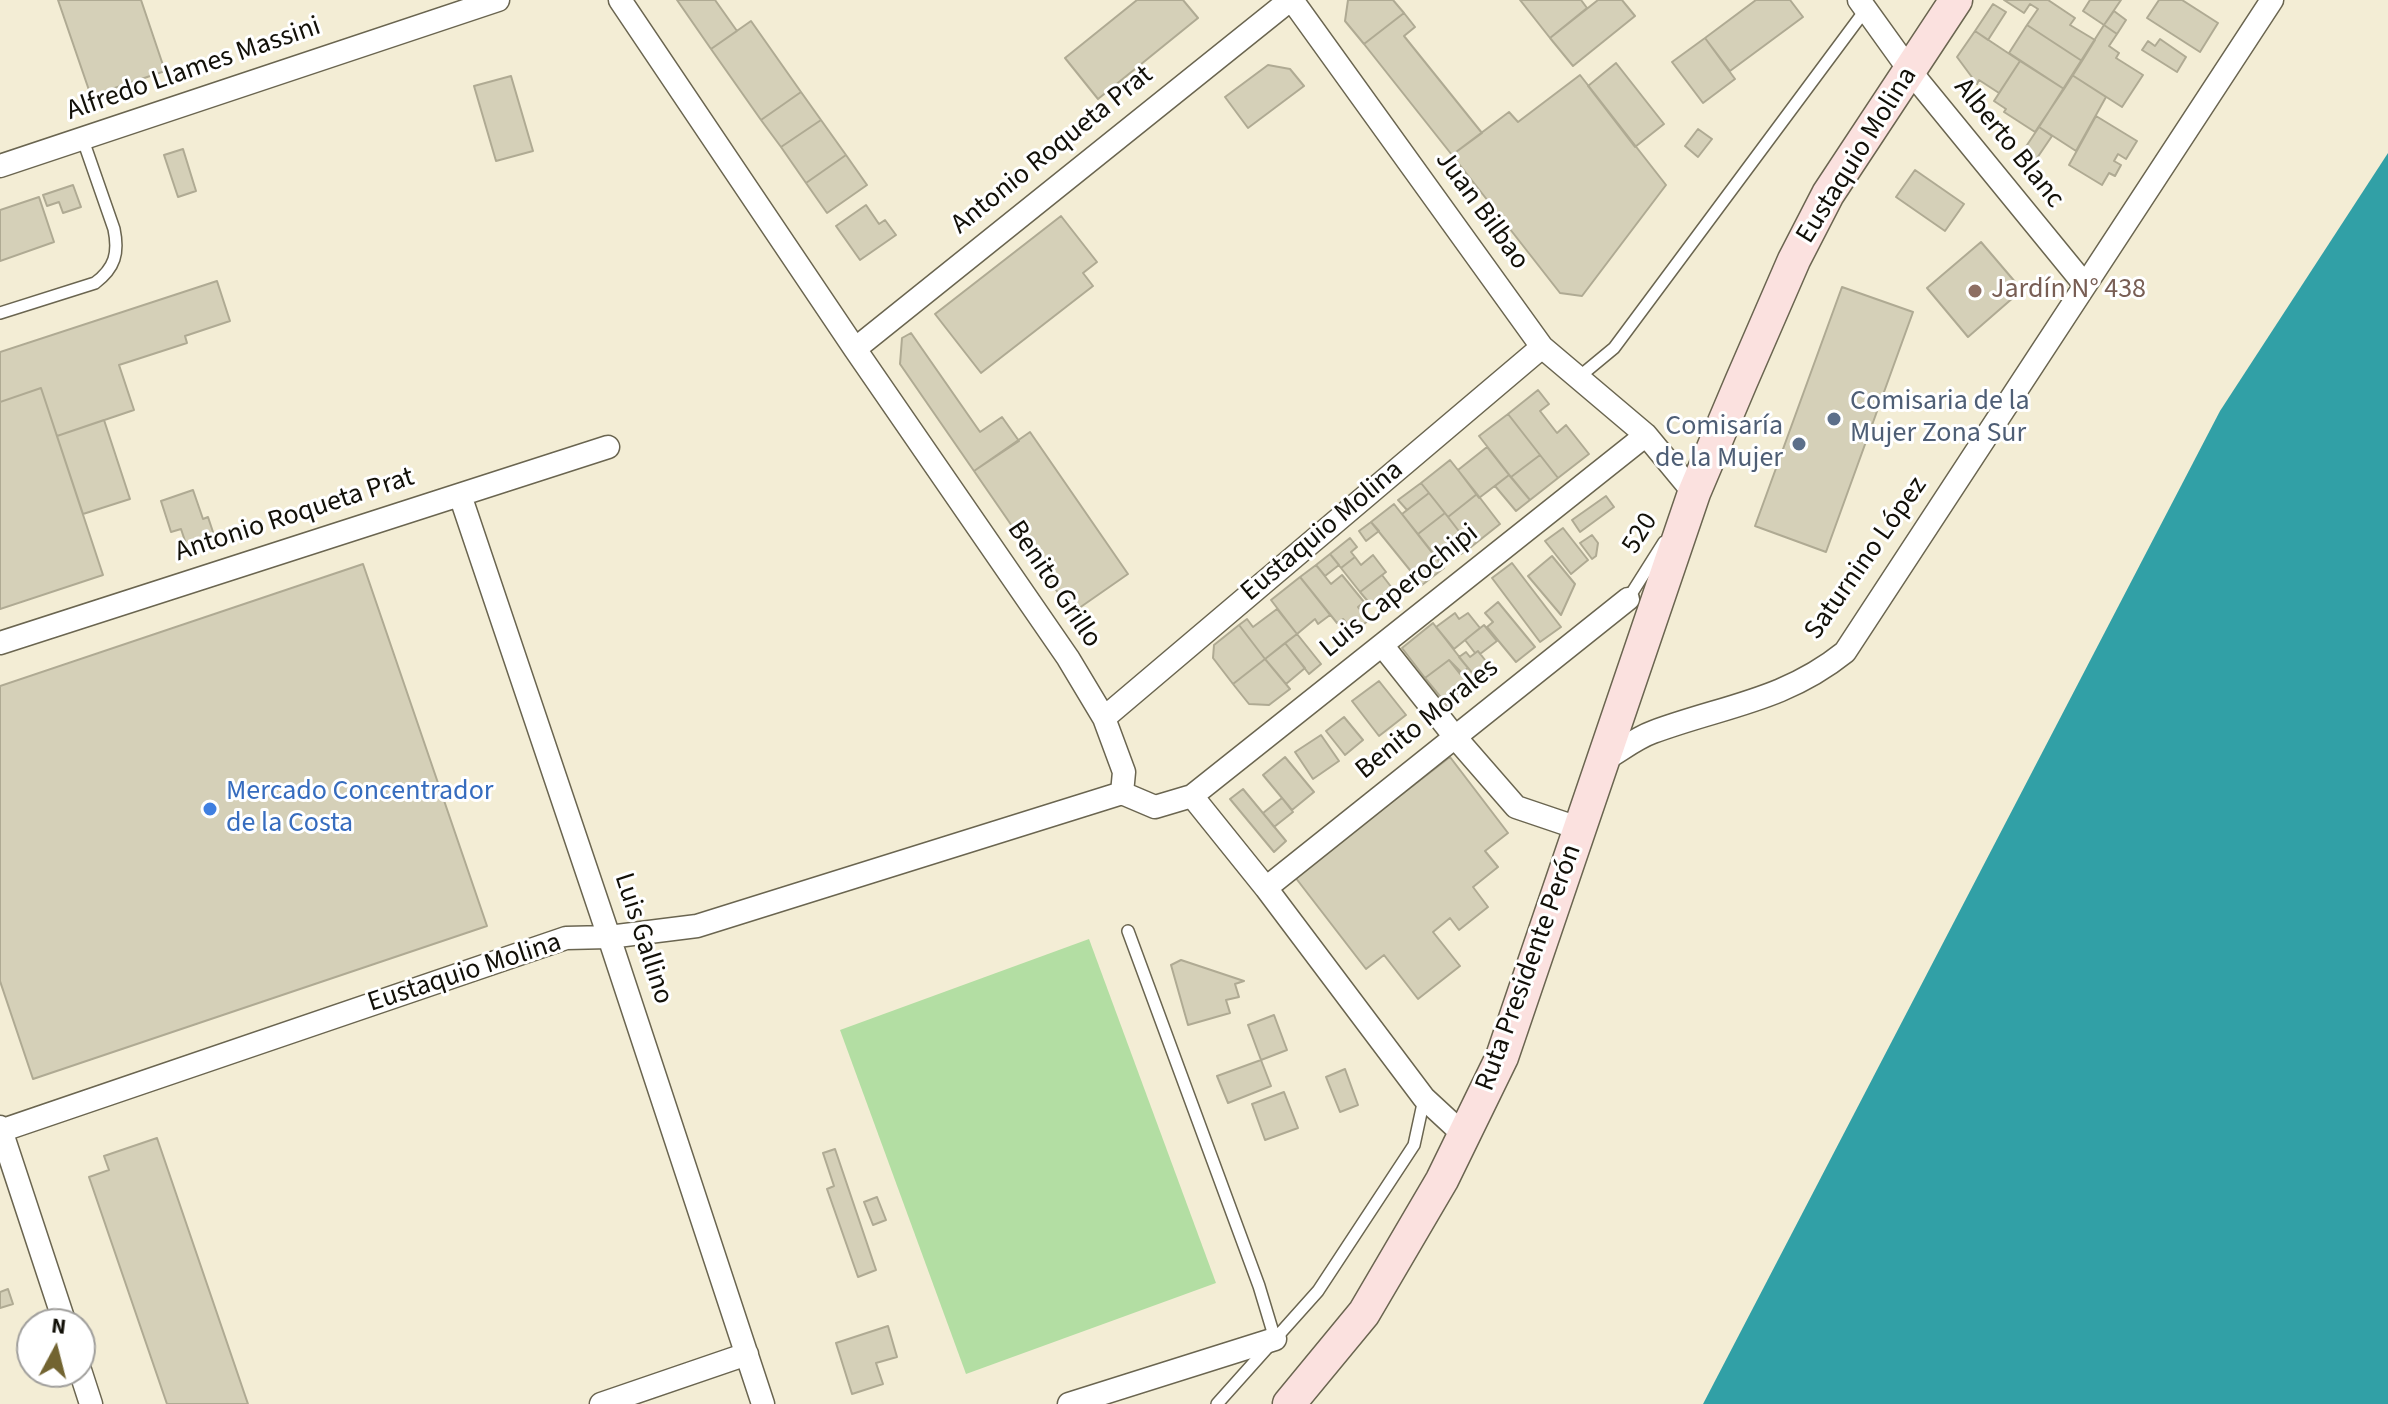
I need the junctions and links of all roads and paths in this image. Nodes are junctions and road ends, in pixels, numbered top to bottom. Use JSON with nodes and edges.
{"nodes":[{"id":1,"x":498,"y":0,"type":"edge"},
{"id":2,"x":620,"y":0,"type":"edge"},
{"id":3,"x":1291,"y":0,"type":"edge"},
{"id":4,"x":1956,"y":0,"type":"edge"},
{"id":5,"x":2272,"y":0,"type":"edge"},
{"id":6,"x":1863,"y":4,"type":"edge"},
{"id":7,"x":1910,"y":71,"type":"junction"},
{"id":8,"x":83,"y":140,"type":"junction"},
{"id":9,"x":0,"y":166,"type":"edge"},
{"id":10,"x":2085,"y":285,"type":"junction"},
{"id":11,"x":0,"y":313,"type":"edge"},
{"id":12,"x":1542,"y":347,"type":"junction"},
{"id":13,"x":855,"y":349,"type":"junction"},
{"id":14,"x":1579,"y":377,"type":"junction"},
{"id":15,"x":1646,"y":435,"type":"junction"},
{"id":16,"x":608,"y":447,"type":"dead end"},
{"id":17,"x":1694,"y":493,"type":"junction"},
{"id":18,"x":460,"y":495,"type":"junction"},
{"id":19,"x":1628,"y":599,"type":"joint"},
{"id":20,"x":0,"y":643,"type":"edge"},
{"id":21,"x":1382,"y":645,"type":"junction"},
{"id":22,"x":1104,"y":718,"type":"junction"},
{"id":23,"x":1455,"y":737,"type":"junction"},
{"id":24,"x":1604,"y":760,"type":"junction"},
{"id":25,"x":1122,"y":793,"type":"junction"},
{"id":26,"x":1192,"y":796,"type":"junction"},
{"id":27,"x":1581,"y":829,"type":"junction"},
{"id":28,"x":1266,"y":888,"type":"junction"},
{"id":29,"x":1128,"y":931,"type":"dead end"},
{"id":30,"x":609,"y":937,"type":"junction"},
{"id":31,"x":1424,"y":1098,"type":"junction"},
{"id":32,"x":0,"y":1129,"type":"edge"},
{"id":33,"x":1464,"y":1135,"type":"junction"},
{"id":34,"x":60,"y":1308,"type":"edge"},
{"id":35,"x":1275,"y":1339,"type":"junction"},
{"id":36,"x":747,"y":1354,"type":"junction"},
{"id":37,"x":601,"y":1404,"type":"edge"},
{"id":38,"x":763,"y":1404,"type":"edge"},
{"id":39,"x":1069,"y":1404,"type":"edge"},
{"id":40,"x":1217,"y":1404,"type":"edge"},
{"id":41,"x":1289,"y":1404,"type":"edge"}],
"edges":[{"from":1,"to":8,"type":"street","name":"Alfredo Llames Massini"},
{"from":2,"to":13,"type":"street","name":"Benito Grillo"},
{"from":3,"to":12,"type":"street","name":"Juan Bilbao"},
{"from":3,"to":13,"type":"street","name":"Antonio Roqueta Prat"},
{"from":4,"to":7,"type":"main road","name":"Eustaquio Molina"},
{"from":5,"to":10,"type":"street","name":"Saturnino López"},
{"from":6,"to":7,"type":"street","name":"Alberto Blanc"},
{"from":6,"to":14,"type":"lane"},
{"from":7,"to":10,"type":"street","name":"Alberto Blanc"},
{"from":7,"to":17,"type":"main road","name":"Eustaquio Molina"},
{"from":8,"to":9,"type":"street","name":"Alfredo Llames Massini"},
{"from":8,"to":11,"type":"lane"},
{"from":10,"to":24,"type":"street","name":"Saturnino López"},
{"from":12,"to":14,"type":"street","name":"Juan Bilbao"},
{"from":12,"to":22,"type":"street","name":"Eustaquio Molina"},
{"from":13,"to":22,"type":"street","name":"Benito Grillo"},
{"from":14,"to":15,"type":"street","name":"Juan Bilbao"},
{"from":15,"to":17,"type":"street","name":"Juan Bilbao"},
{"from":15,"to":21,"type":"street","name":"Luis Caperochipi"},
{"from":16,"to":18,"type":"street","name":"Antonio Roqueta Prat"},
{"from":17,"to":19,"type":"lane","name":"520"},
{"from":17,"to":24,"type":"main road","name":"Ruta Presidente Perón"},
{"from":18,"to":20,"type":"street","name":"Antonio Roqueta Prat"},
{"from":18,"to":30,"type":"street","name":"Luis Gallino"},
{"from":19,"to":23,"type":"street","name":"Benito Morales"},
{"from":21,"to":23,"type":"street"},
{"from":21,"to":26,"type":"street","name":"Luis Caperochipi"},
{"from":22,"to":25,"type":"street","name":"Benito Grillo"},
{"from":23,"to":27,"type":"street"},
{"from":23,"to":28,"type":"street","name":"Benito Morales"},
{"from":24,"to":27,"type":"main road","name":"Ruta Presidente Perón"},
{"from":25,"to":26,"type":"street"},
{"from":25,"to":30,"type":"street","name":"Eustaquio Molina"},
{"from":26,"to":28,"type":"street"},
{"from":27,"to":33,"type":"main road","name":"Ruta Presidente Perón"},
{"from":28,"to":31,"type":"street"},
{"from":29,"to":35,"type":"lane"},
{"from":30,"to":32,"type":"street","name":"Eustaquio Molina"},
{"from":30,"to":36,"type":"street","name":"Luis Gallino"},
{"from":31,"to":33,"type":"street"},
{"from":31,"to":35,"type":"lane"},
{"from":32,"to":34,"type":"street"},
{"from":33,"to":41,"type":"main road","name":"Ruta Presidente Perón"},
{"from":35,"to":39,"type":"street"},
{"from":35,"to":40,"type":"lane"},
{"from":36,"to":37,"type":"street"},
{"from":36,"to":38,"type":"street","name":"Luis Gallino"}]}
